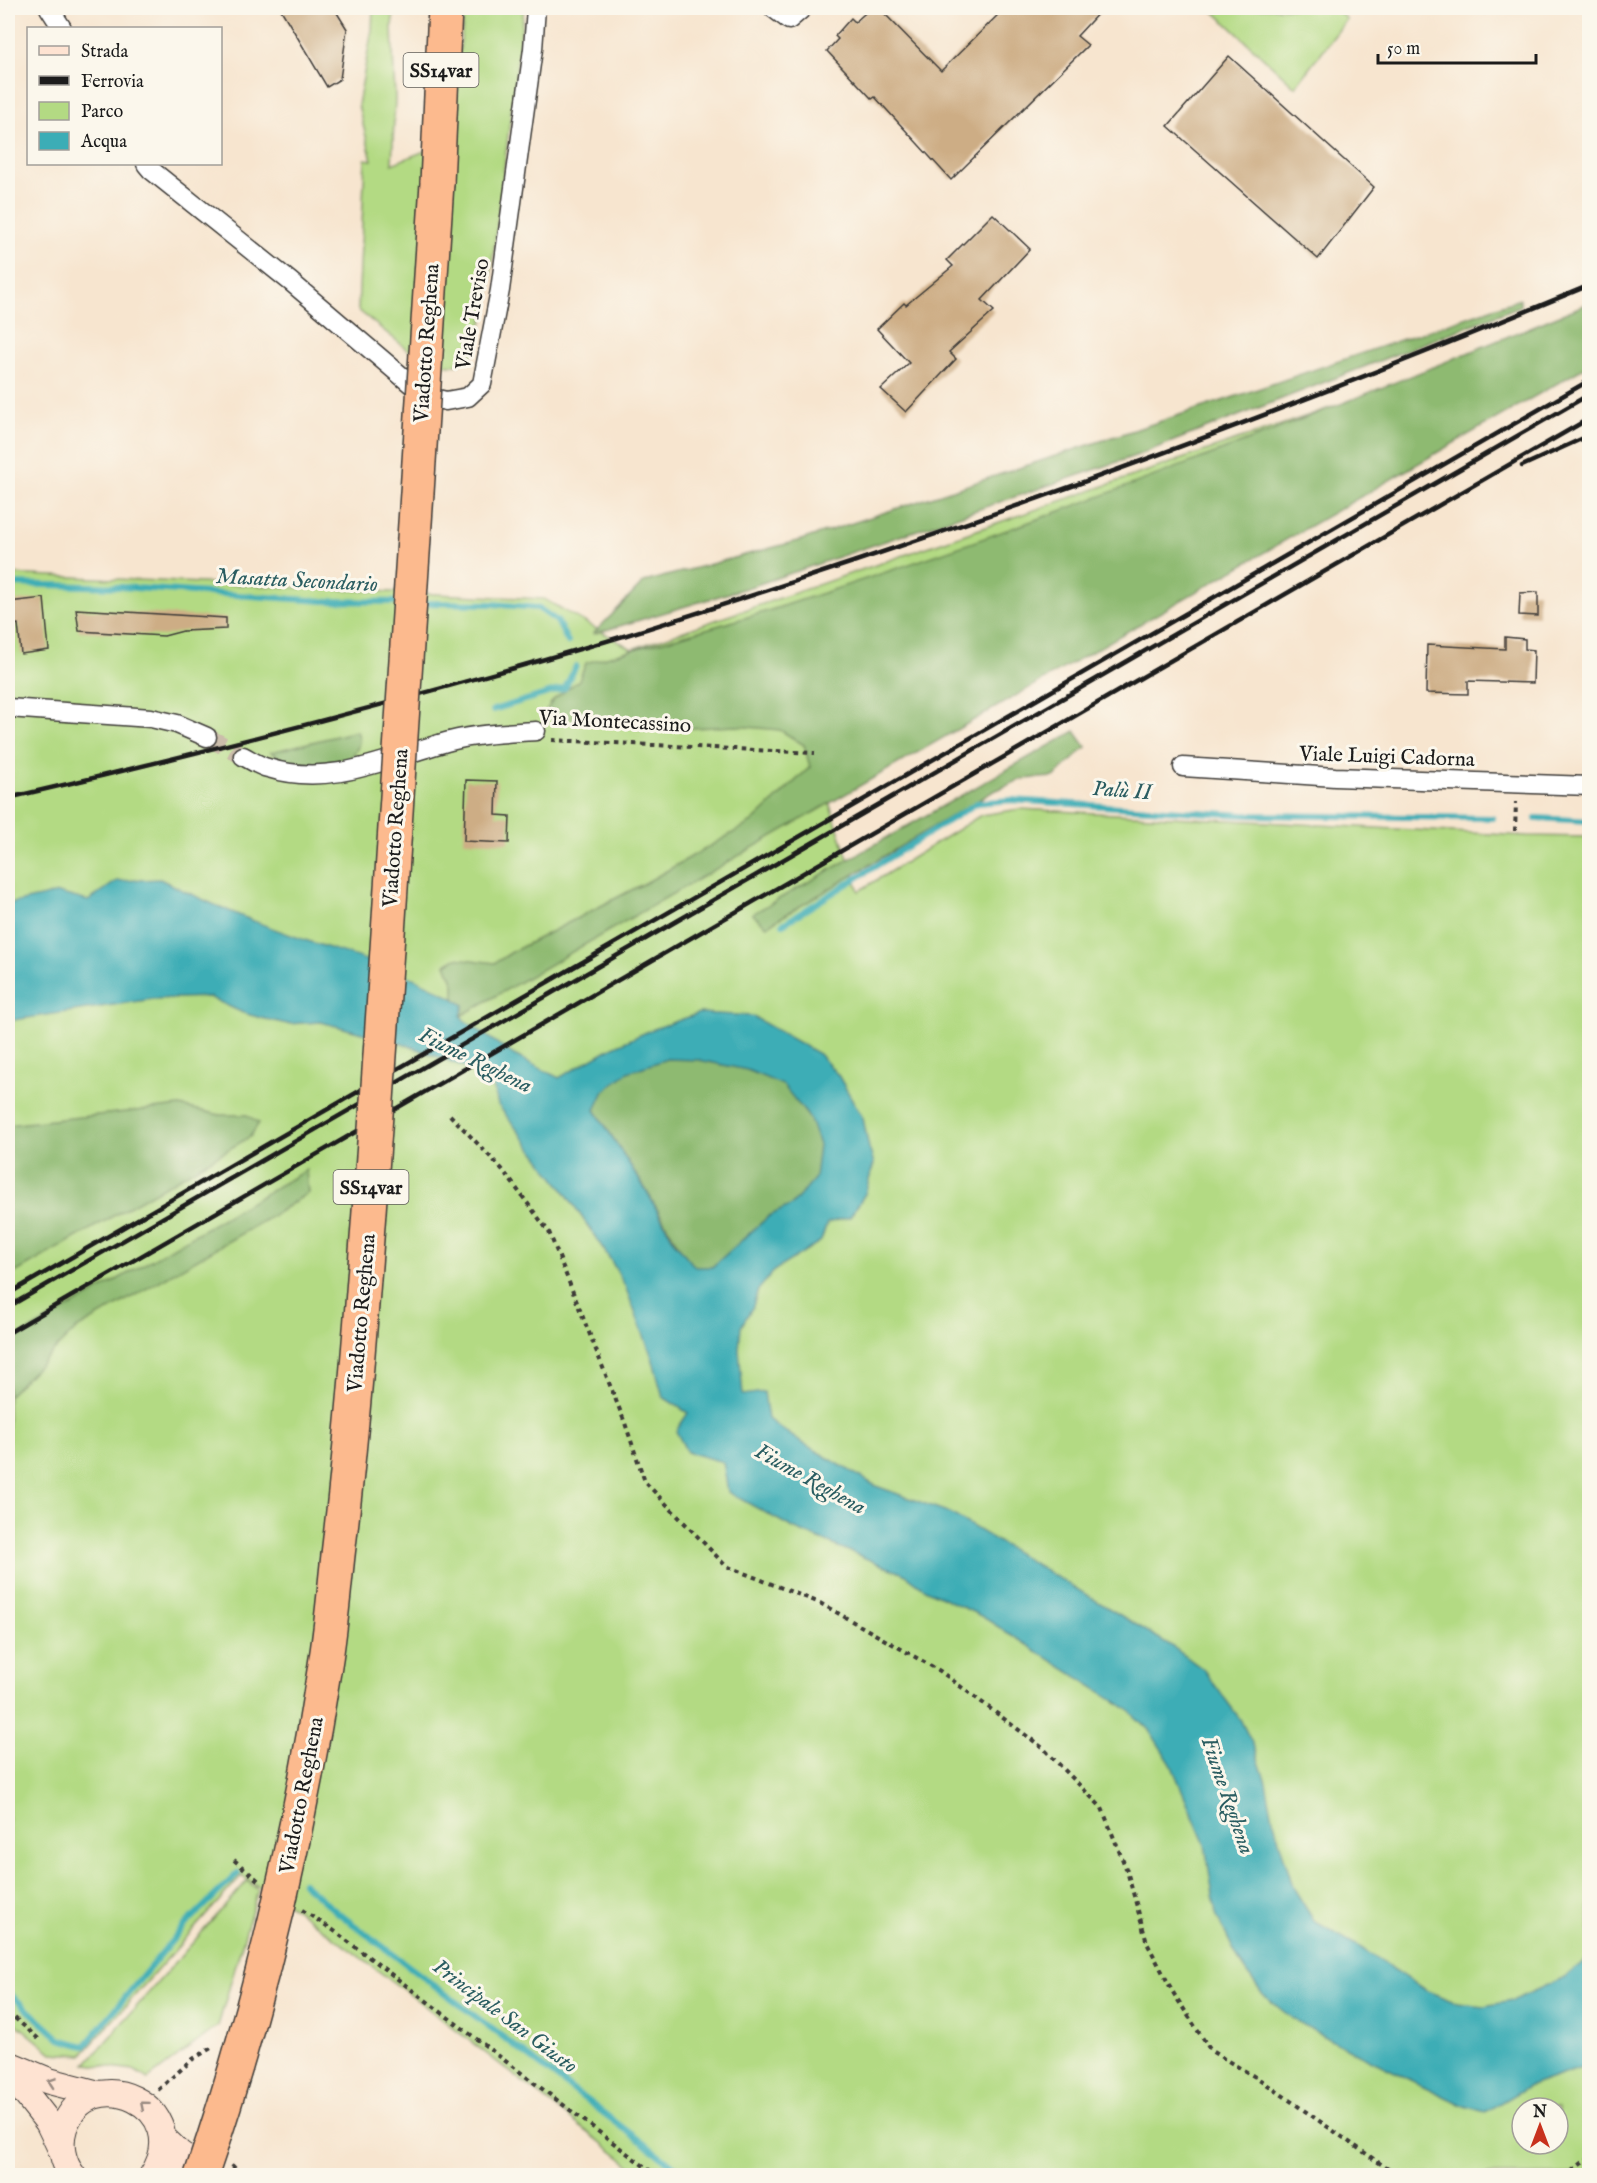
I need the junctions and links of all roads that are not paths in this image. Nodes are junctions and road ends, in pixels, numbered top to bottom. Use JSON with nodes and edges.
{"nodes":[{"id":1,"x":49,"y":8,"type":"edge"},
{"id":2,"x":425,"y":8,"type":"edge"},
{"id":3,"x":445,"y":8,"type":"edge"},
{"id":4,"x":460,"y":8,"type":"edge"},
{"id":5,"x":536,"y":8,"type":"edge"},
{"id":6,"x":773,"y":8,"type":"edge"},
{"id":7,"x":803,"y":8,"type":"edge"},
{"id":8,"x":61,"y":27,"type":"edge"},
{"id":9,"x":438,"y":133,"type":"junction"},
{"id":10,"x":147,"y":165,"type":"edge"},
{"id":11,"x":8,"y":708,"type":"edge"},
{"id":12,"x":542,"y":736,"type":"road end"},
{"id":13,"x":207,"y":737,"type":"tunnel mouth"},
{"id":14,"x":243,"y":756,"type":"tunnel mouth"},
{"id":15,"x":1183,"y":767,"type":"dead end"},
{"id":16,"x":1590,"y":786,"type":"edge"},
{"id":17,"x":8,"y":2064,"type":"edge"},
{"id":18,"x":8,"y":2071,"type":"edge"},
{"id":19,"x":99,"y":2094,"type":"junction"},
{"id":20,"x":163,"y":2138,"type":"junction"},
{"id":21,"x":61,"y":2149,"type":"junction"},
{"id":22,"x":206,"y":2174,"type":"edge"},
{"id":23,"x":72,"y":2175,"type":"edge"},
{"id":24,"x":152,"y":2175,"type":"edge"},
{"id":25,"x":163,"y":2175,"type":"edge"}],
"edges":[{"from":1,"to":8,"type":"street"},
{"from":2,"to":9,"type":"highway"},
{"from":3,"to":9,"type":"highway","number":"SS14var"},
{"from":4,"to":9,"type":"highway"},
{"from":5,"to":10,"type":"street","name":"Viale Treviso"},
{"from":6,"to":7,"type":"street"},
{"from":9,"to":22,"type":"highway","name":"Viadotto Reghena","number":"SS14var","bridge":true},
{"from":11,"to":13,"type":"street"},
{"from":12,"to":14,"type":"street","name":"Via Montecassino"},
{"from":15,"to":16,"type":"street","name":"Viale Luigi Cadorna"},
{"from":19,"to":17,"type":"street","one_way":true},
{"from":18,"to":21,"type":"street"},
{"from":20,"to":19,"type":"street","one_way":true},
{"from":19,"to":21,"type":"street"},
{"from":20,"to":22,"type":"street"},
{"from":20,"to":24,"type":"street"},
{"from":21,"to":23,"type":"street"},
{"from":22,"to":25,"type":"street"}]}
